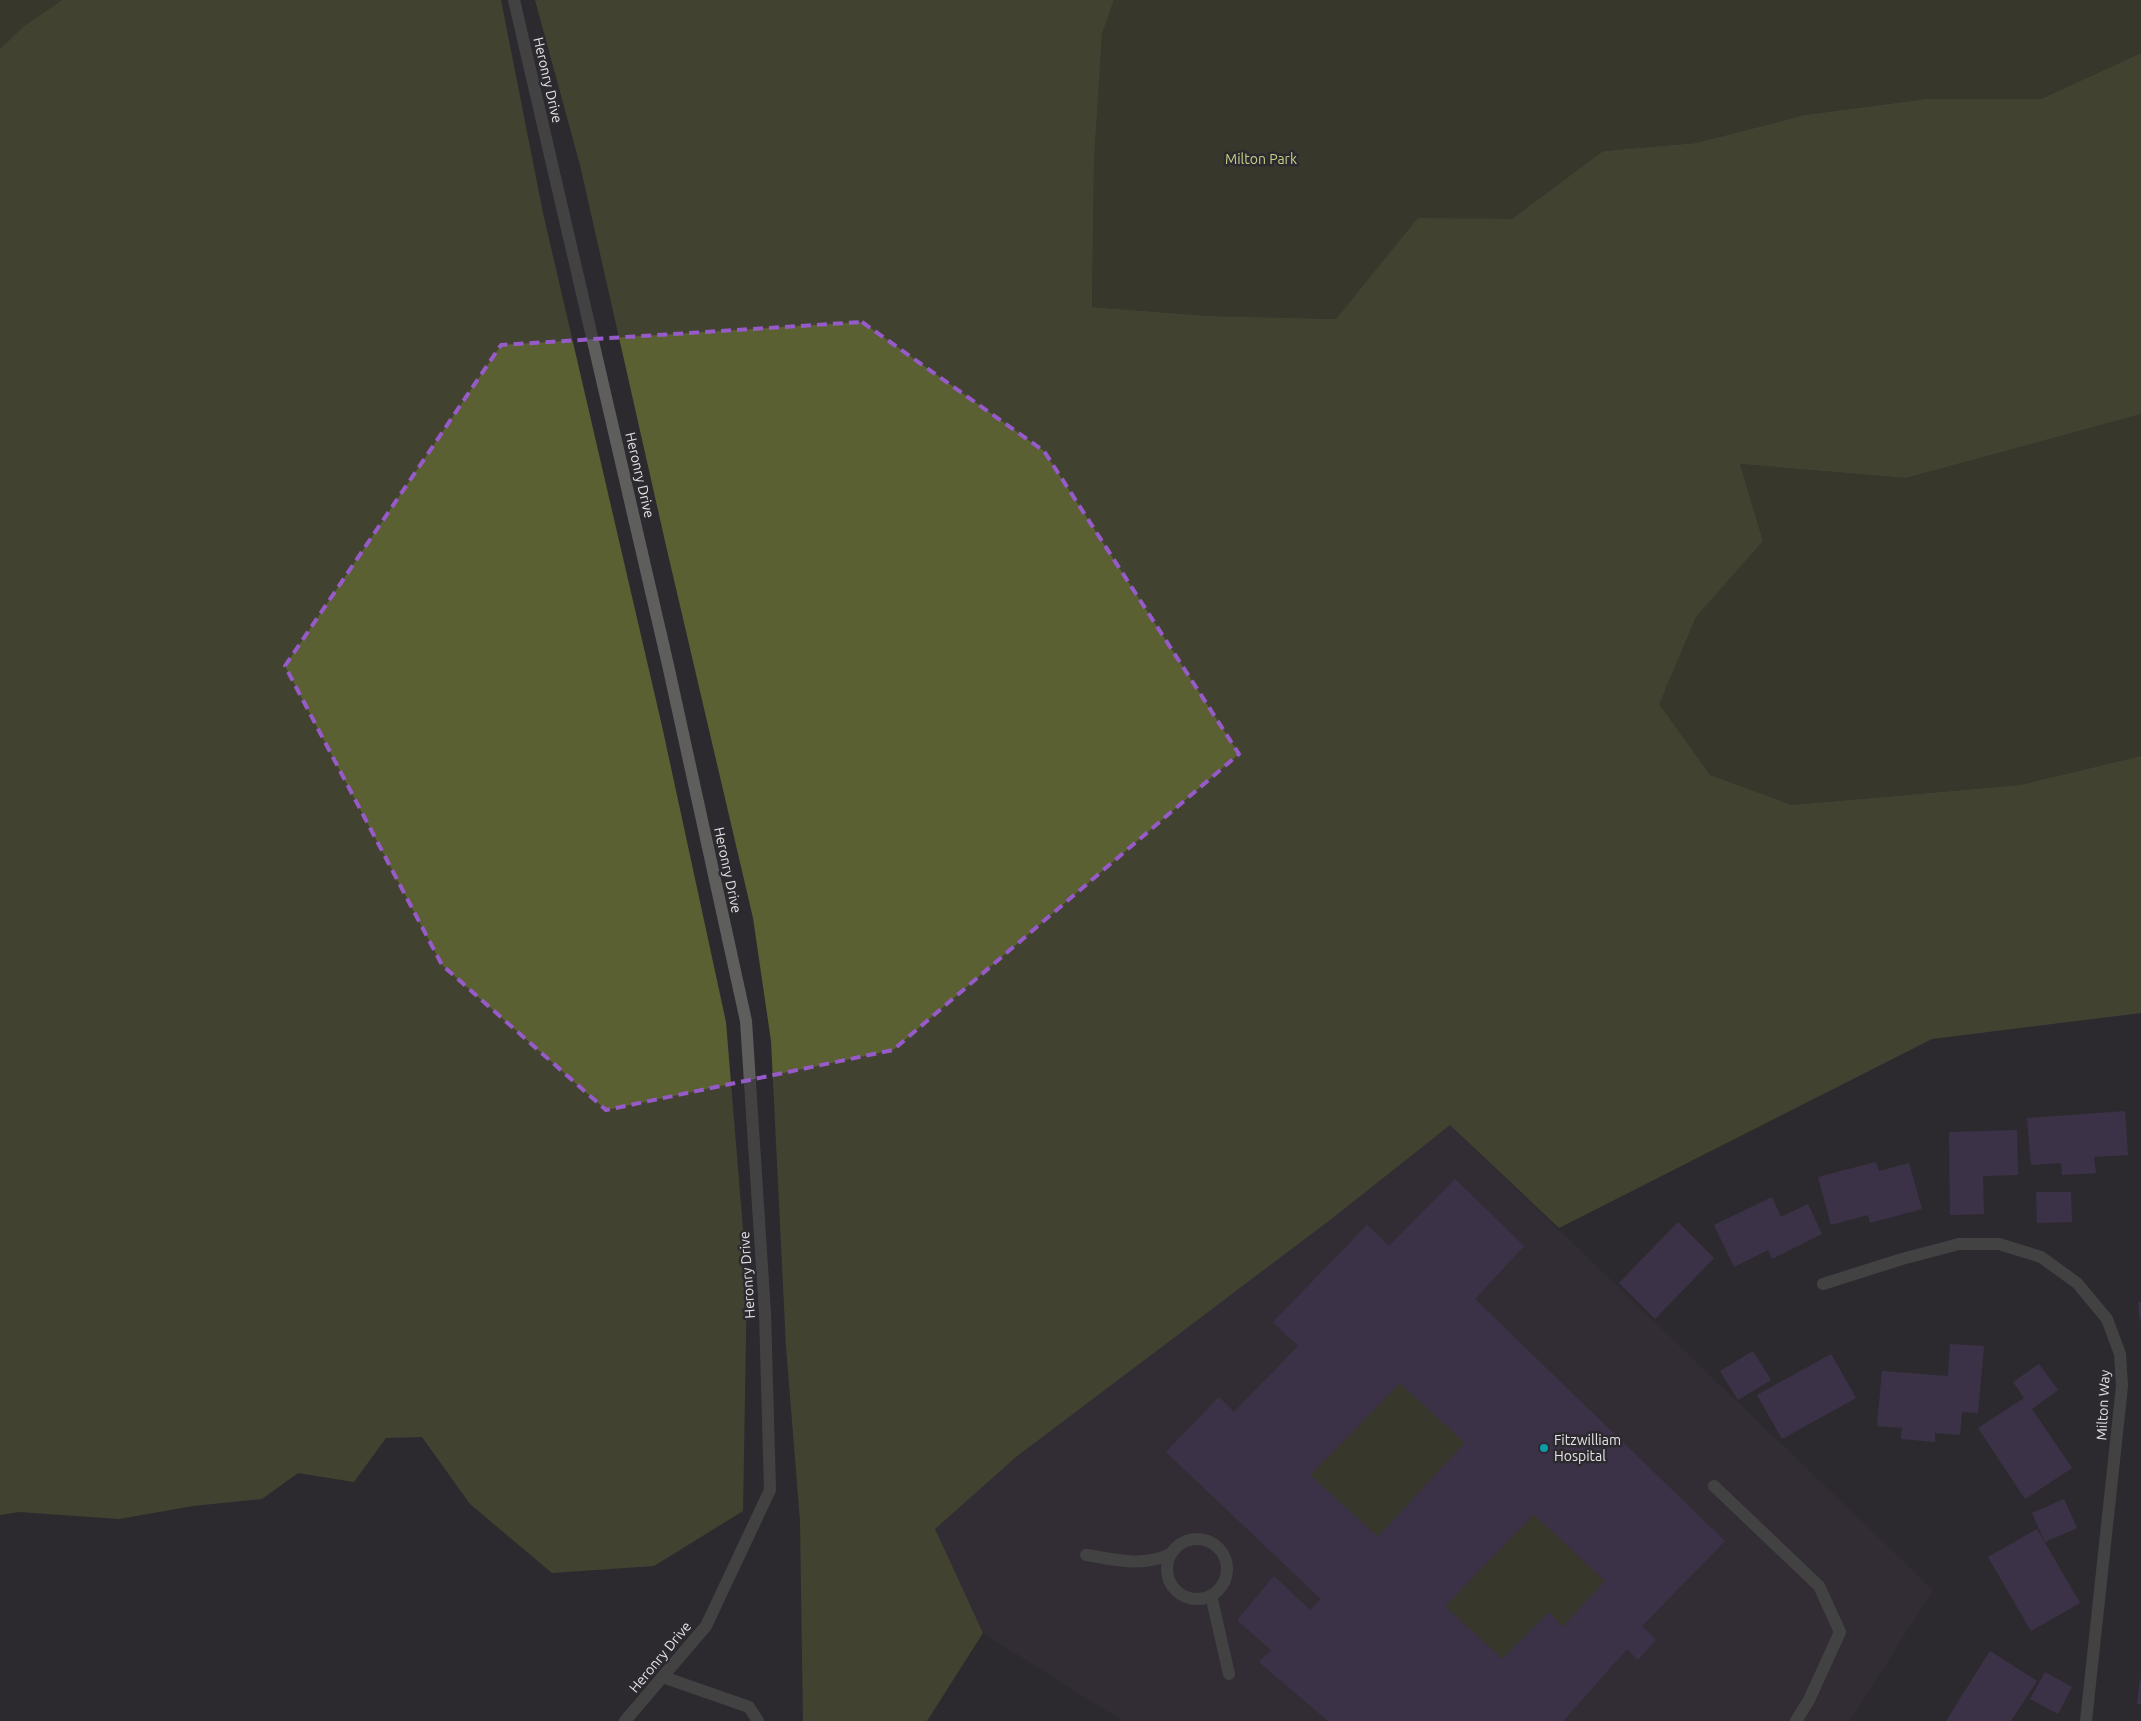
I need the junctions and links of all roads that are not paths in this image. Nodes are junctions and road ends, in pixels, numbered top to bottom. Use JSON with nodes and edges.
{"nodes":[{"id":1,"x":514,"y":0,"type":"edge"},
{"id":2,"x":1823,"y":1284,"type":"dead end"},
{"id":3,"x":1714,"y":1486,"type":"dead end"},
{"id":4,"x":1171,"y":1554,"type":"junction"},
{"id":5,"x":1086,"y":1555,"type":"dead end"},
{"id":6,"x":1212,"y":1595,"type":"junction"},
{"id":7,"x":1229,"y":1674,"type":"dead end"},
{"id":8,"x":662,"y":1677,"type":"junction"},
{"id":9,"x":625,"y":1721,"type":"edge"},
{"id":10,"x":758,"y":1721,"type":"edge"},
{"id":11,"x":1796,"y":1721,"type":"edge"},
{"id":12,"x":2086,"y":1721,"type":"edge"}],
"edges":[{"from":1,"to":8,"type":"street","name":"Heronry Drive"},
{"from":2,"to":12,"type":"street","name":"Milton Way"},
{"from":3,"to":11,"type":"street"},
{"from":4,"to":5,"type":"street"},
{"from":4,"to":6,"type":"street"},
{"from":4,"to":6,"type":"street"},
{"from":6,"to":7,"type":"street"},
{"from":8,"to":9,"type":"street","name":"Heronry Drive"},
{"from":8,"to":10,"type":"street"}]}
